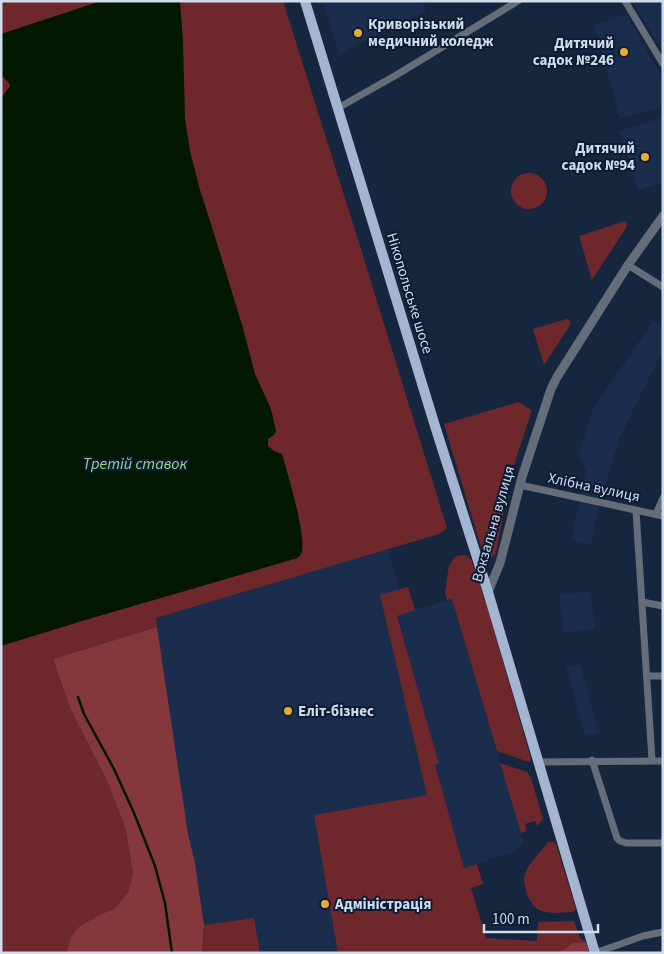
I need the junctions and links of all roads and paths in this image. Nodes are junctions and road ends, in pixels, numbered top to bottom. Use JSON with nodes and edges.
{"nodes":[{"id":1,"x":305,"y":1,"type":"edge"},
{"id":2,"x":518,"y":1,"type":"edge"},
{"id":3,"x":625,"y":1,"type":"edge"},
{"id":4,"x":663,"y":64,"type":"edge"},
{"id":5,"x":338,"y":108,"type":"junction"},
{"id":6,"x":663,"y":216,"type":"edge"},
{"id":7,"x":628,"y":265,"type":"junction"},
{"id":8,"x":663,"y":287,"type":"edge"},
{"id":9,"x":520,"y":485,"type":"junction"},
{"id":10,"x":663,"y":498,"type":"edge"},
{"id":11,"x":636,"y":510,"type":"junction"},
{"id":12,"x":660,"y":515,"type":"edge"},
{"id":13,"x":488,"y":592,"type":"junction"},
{"id":14,"x":642,"y":602,"type":"junction"},
{"id":15,"x":663,"y":606,"type":"edge"},
{"id":16,"x":647,"y":676,"type":"junction"},
{"id":17,"x":663,"y":676,"type":"edge"},
{"id":18,"x":592,"y":760,"type":"junction"},
{"id":19,"x":652,"y":760,"type":"junction"},
{"id":20,"x":663,"y":760,"type":"edge"},
{"id":21,"x":538,"y":762,"type":"junction"},
{"id":22,"x":663,"y":844,"type":"edge"},
{"id":23,"x":663,"y":932,"type":"edge"},
{"id":24,"x":595,"y":953,"type":"edge"}],
"edges":[{"from":1,"to":5,"type":"main road","name":"Нікопольське шосе"},
{"from":2,"to":5,"type":"street"},
{"from":3,"to":4,"type":"street"},
{"from":5,"to":13,"type":"main road","name":"Нікопольське шосе"},
{"from":6,"to":7,"type":"street","name":"Вокзальна вулиця"},
{"from":7,"to":8,"type":"street"},
{"from":7,"to":9,"type":"street","name":"Вокзальна вулиця"},
{"from":9,"to":11,"type":"street","name":"Хлібна вулиця"},
{"from":9,"to":13,"type":"street","name":"Вокзальна вулиця"},
{"from":10,"to":12,"type":"street"},
{"from":11,"to":12,"type":"street","name":"Хлібна вулиця"},
{"from":11,"to":14,"type":"street"},
{"from":13,"to":21,"type":"main road","name":"Вокзальна вулиця"},
{"from":14,"to":15,"type":"street"},
{"from":14,"to":16,"type":"street"},
{"from":16,"to":17,"type":"street"},
{"from":16,"to":19,"type":"street"},
{"from":18,"to":19,"type":"street"},
{"from":18,"to":21,"type":"street"},
{"from":18,"to":22,"type":"street"},
{"from":19,"to":20,"type":"street"},
{"from":21,"to":24,"type":"main road","name":"Вокзальна вулиця"},
{"from":23,"to":24,"type":"street"}]}
